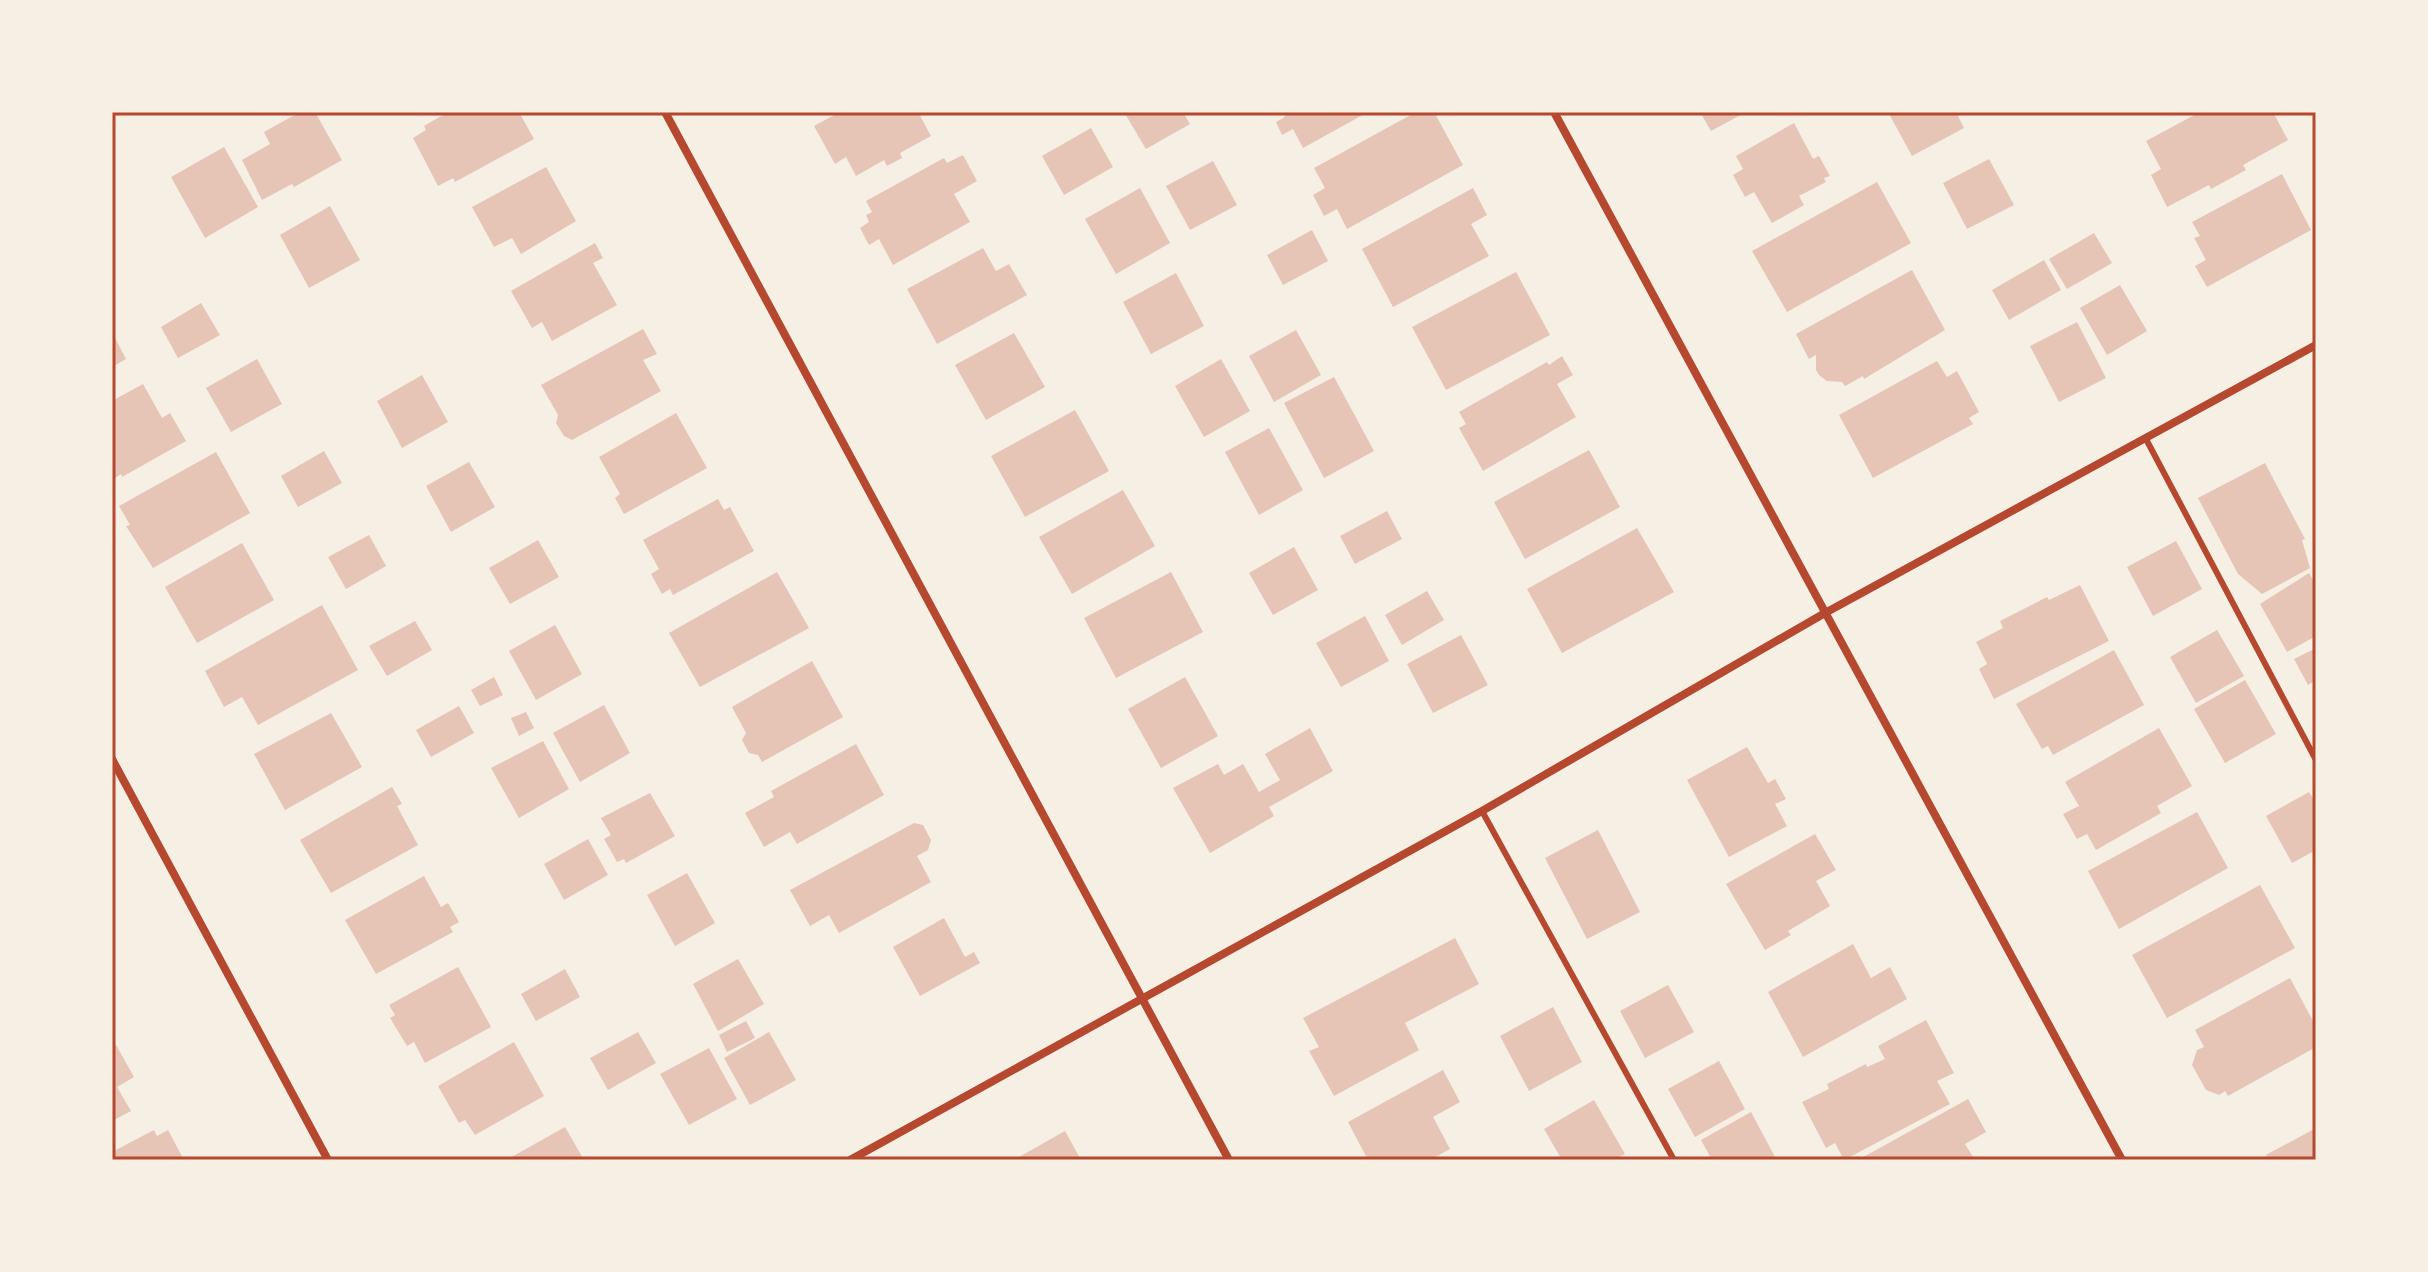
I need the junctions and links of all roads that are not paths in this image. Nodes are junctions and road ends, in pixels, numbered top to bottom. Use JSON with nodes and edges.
{"nodes":[{"id":1,"x":665,"y":112,"type":"edge"},
{"id":2,"x":1554,"y":112,"type":"edge"},
{"id":3,"x":2316,"y":345,"type":"edge"},
{"id":4,"x":2146,"y":439,"type":"junction"},
{"id":5,"x":1825,"y":613,"type":"junction"},
{"id":6,"x":112,"y":759,"type":"edge"},
{"id":7,"x":2316,"y":760,"type":"edge"},
{"id":8,"x":1482,"y":811,"type":"junction"},
{"id":9,"x":1142,"y":998,"type":"junction"},
{"id":10,"x":328,"y":1160,"type":"edge"},
{"id":11,"x":850,"y":1160,"type":"edge"},
{"id":12,"x":1229,"y":1160,"type":"edge"},
{"id":13,"x":1674,"y":1160,"type":"edge"},
{"id":14,"x":2122,"y":1160,"type":"edge"}],
"edges":[{"from":1,"to":9,"type":"street"},
{"from":2,"to":5,"type":"street"},
{"from":3,"to":4,"type":"street"},
{"from":4,"to":5,"type":"street"},
{"from":4,"to":7,"type":"lane"},
{"from":5,"to":8,"type":"street"},
{"from":5,"to":14,"type":"street"},
{"from":6,"to":10,"type":"street"},
{"from":8,"to":9,"type":"street"},
{"from":8,"to":13,"type":"lane"},
{"from":9,"to":11,"type":"street"},
{"from":9,"to":12,"type":"street"}]}
